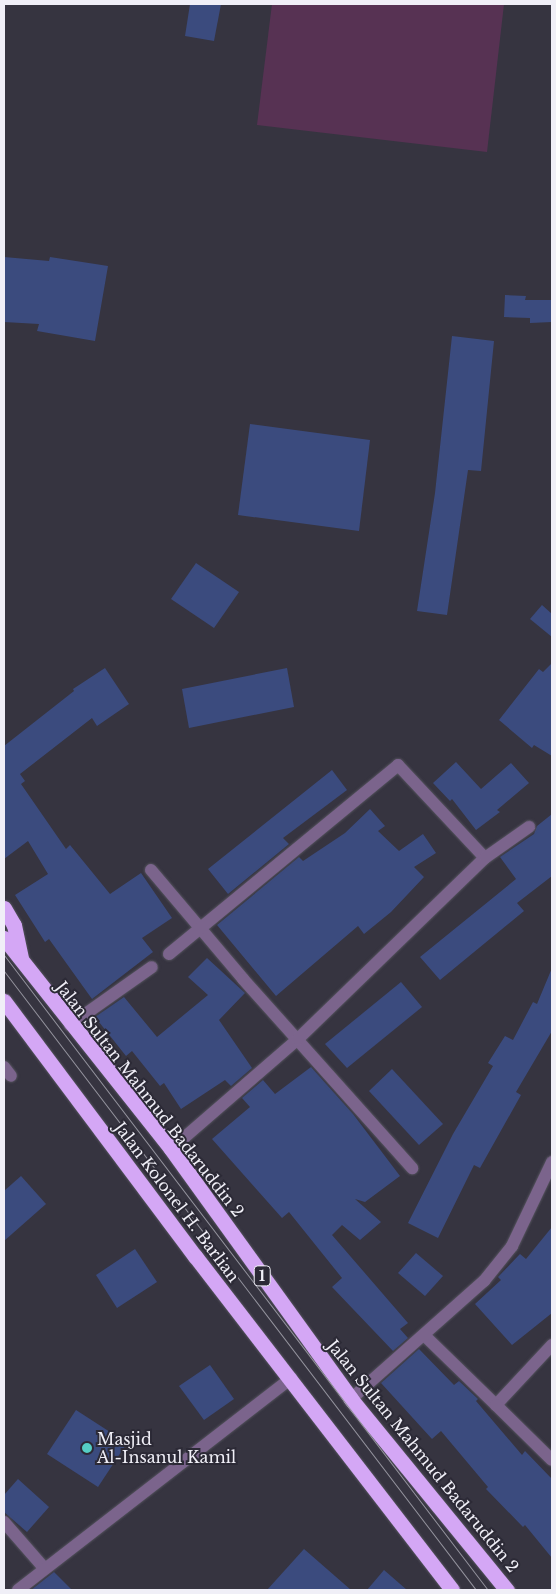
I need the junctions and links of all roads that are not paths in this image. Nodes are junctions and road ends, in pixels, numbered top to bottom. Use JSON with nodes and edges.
{"nodes":[{"id":1,"x":529,"y":827,"type":"dead end"},
{"id":2,"x":485,"y":858,"type":"junction"},
{"id":3,"x":151,"y":870,"type":"dead end"},
{"id":4,"x":4,"y":908,"type":"edge"},
{"id":5,"x":201,"y":928,"type":"junction"},
{"id":6,"x":7,"y":942,"type":"edge"},
{"id":7,"x":169,"y":954,"type":"dead end"},
{"id":8,"x":22,"y":958,"type":"junction"},
{"id":9,"x":152,"y":967,"type":"dead end"},
{"id":10,"x":4,"y":1001,"type":"edge"},
{"id":11,"x":70,"y":1025,"type":"junction"},
{"id":12,"x":298,"y":1039,"type":"junction"},
{"id":13,"x":171,"y":1149,"type":"junction"},
{"id":14,"x":552,"y":1162,"type":"edge"},
{"id":15,"x":412,"y":1168,"type":"dead end"},
{"id":16,"x":425,"y":1336,"type":"junction"},
{"id":17,"x":552,"y":1345,"type":"edge"},
{"id":18,"x":291,"y":1378,"type":"junction"},
{"id":19,"x":351,"y":1399,"type":"junction"},
{"id":20,"x":496,"y":1406,"type":"junction"},
{"id":21,"x":552,"y":1460,"type":"edge"},
{"id":22,"x":4,"y":1522,"type":"edge"},
{"id":23,"x":45,"y":1569,"type":"junction"},
{"id":24,"x":18,"y":1590,"type":"edge"},
{"id":25,"x":452,"y":1590,"type":"edge"},
{"id":26,"x":507,"y":1590,"type":"edge"}],
"edges":[{"from":1,"to":2,"type":"street"},
{"from":2,"to":5,"type":"street"},
{"from":2,"to":12,"type":"street"},
{"from":3,"to":5,"type":"street"},
{"from":4,"to":8,"type":"highway","number":"1"},
{"from":5,"to":7,"type":"street"},
{"from":5,"to":12,"type":"street"},
{"from":6,"to":8,"type":"highway","name":"Jalan Sultan Mahmud Badaruddin 2","number":"1"},
{"from":8,"to":11,"type":"highway","name":"Jalan Sultan Mahmud Badaruddin 2","number":"1"},
{"from":9,"to":11,"type":"street"},
{"from":10,"to":18,"type":"highway","name":"Jalan Kolonel H. Barlian"},
{"from":11,"to":13,"type":"highway","name":"Jalan Sultan Mahmud Badaruddin 2","number":"1"},
{"from":12,"to":13,"type":"street"},
{"from":12,"to":15,"type":"street"},
{"from":13,"to":19,"type":"highway","name":"Jalan Sultan Mahmud Badaruddin 2","number":"1"},
{"from":14,"to":16,"type":"street"},
{"from":16,"to":19,"type":"street"},
{"from":16,"to":20,"type":"street"},
{"from":17,"to":20,"type":"street"},
{"from":18,"to":23,"type":"street"},
{"from":18,"to":25,"type":"highway","name":"Jalan Kolonel H. Barlian"},
{"from":19,"to":26,"type":"highway","name":"Jalan Sultan Mahmud Badaruddin 2","number":"1"},
{"from":20,"to":21,"type":"street"},
{"from":22,"to":23,"type":"street"},
{"from":23,"to":24,"type":"street"}]}
